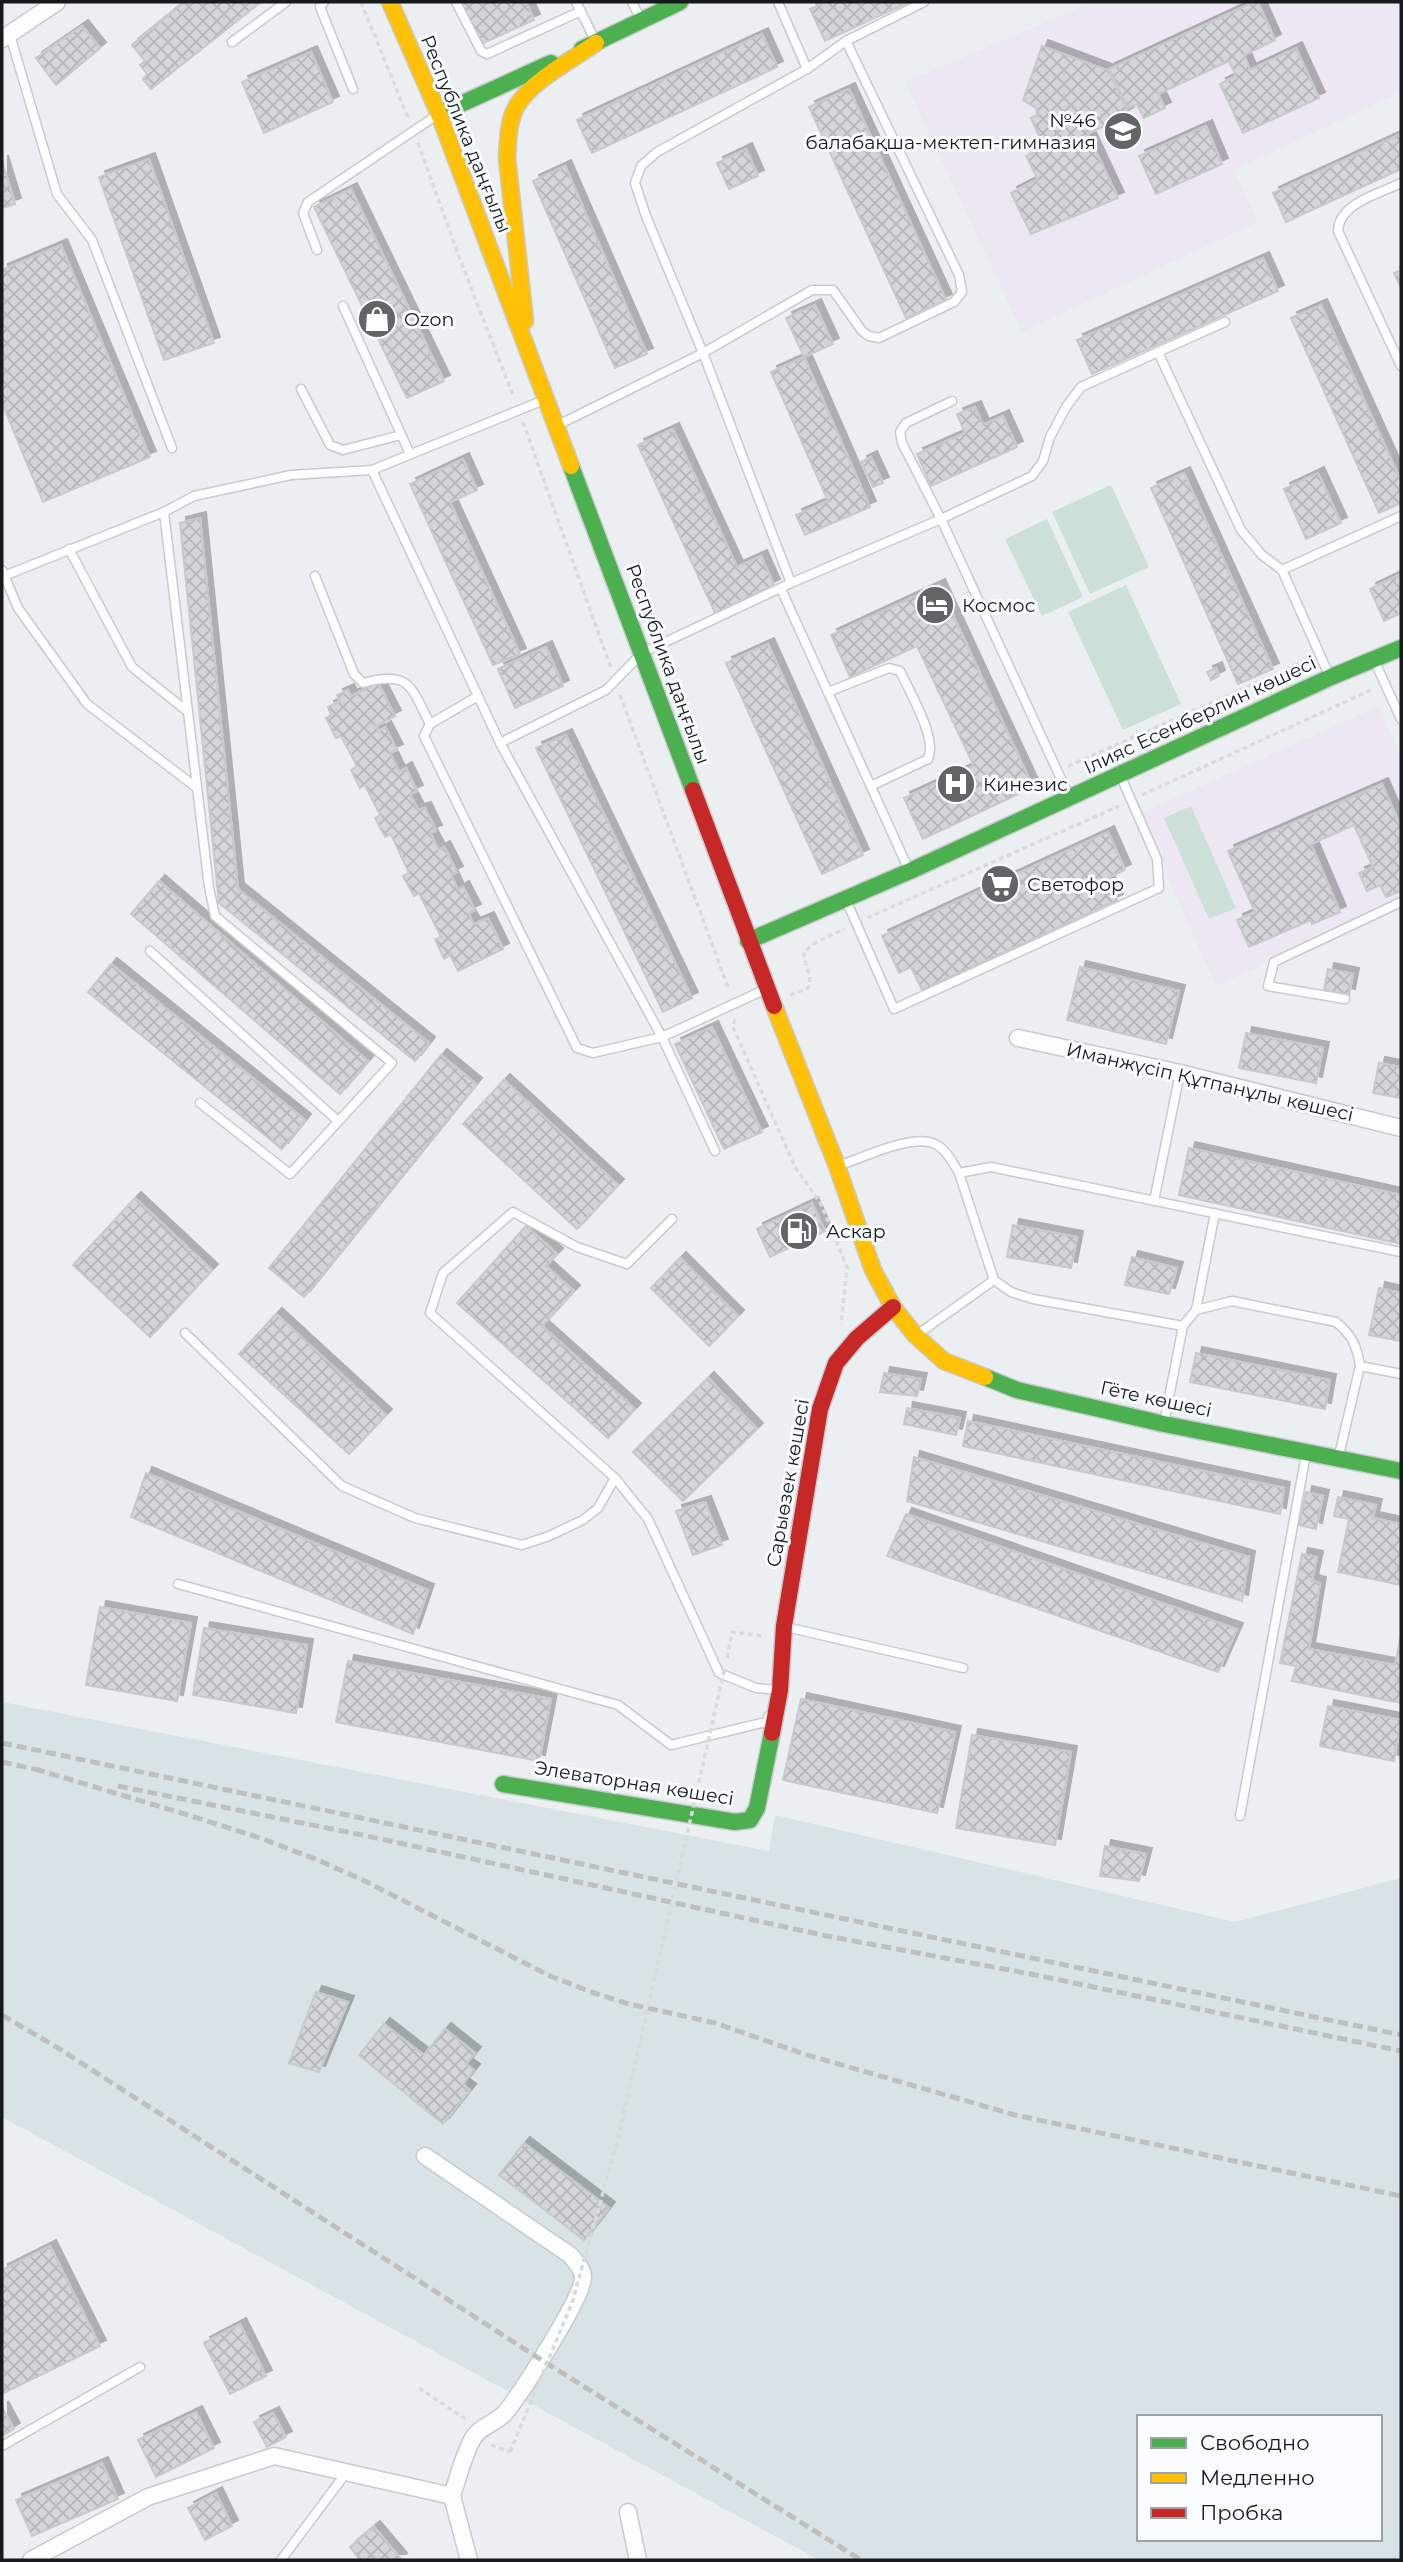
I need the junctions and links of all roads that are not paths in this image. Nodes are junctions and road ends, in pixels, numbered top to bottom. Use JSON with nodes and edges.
{"nodes":[{"id":1,"x":57,"y":2,"type":"edge"},
{"id":2,"x":286,"y":2,"type":"edge"},
{"id":3,"x":324,"y":2,"type":"edge"},
{"id":4,"x":390,"y":2,"type":"edge"},
{"id":5,"x":456,"y":2,"type":"edge"},
{"id":6,"x":576,"y":2,"type":"edge"},
{"id":7,"x":632,"y":2,"type":"edge"},
{"id":8,"x":680,"y":2,"type":"edge"},
{"id":9,"x":778,"y":2,"type":"edge"},
{"id":10,"x":924,"y":2,"type":"edge"},
{"id":11,"x":581,"y":11,"type":"junction"},
{"id":12,"x":642,"y":21,"type":"junction"},
{"id":13,"x":6,"y":37,"type":"edge"},
{"id":14,"x":846,"y":41,"type":"junction"},
{"id":15,"x":232,"y":42,"type":"dead end"},
{"id":16,"x":596,"y":43,"type":"junction"},
{"id":17,"x":807,"y":69,"type":"junction"},
{"id":18,"x":353,"y":89,"type":"dead end"},
{"id":19,"x":439,"y":114,"type":"junction"},
{"id":20,"x":1401,"y":183,"type":"edge"},
{"id":21,"x":317,"y":250,"type":"dead end"},
{"id":22,"x":343,"y":306,"type":"dead end"},
{"id":23,"x":1225,"y":321,"type":"dead end"},
{"id":24,"x":1158,"y":352,"type":"junction"},
{"id":25,"x":703,"y":353,"type":"junction"},
{"id":26,"x":529,"y":356,"type":"junction"},
{"id":27,"x":1401,"y":366,"type":"edge"},
{"id":28,"x":301,"y":389,"type":"dead end"},
{"id":29,"x":545,"y":399,"type":"junction"},
{"id":30,"x":952,"y":401,"type":"dead end"},
{"id":31,"x":555,"y":426,"type":"junction"},
{"id":32,"x":401,"y":435,"type":"junction"},
{"id":33,"x":173,"y":448,"type":"dead end"},
{"id":34,"x":410,"y":454,"type":"junction"},
{"id":35,"x":372,"y":470,"type":"junction"},
{"id":36,"x":164,"y":512,"type":"junction"},
{"id":37,"x":1401,"y":516,"type":"edge"},
{"id":38,"x":941,"y":519,"type":"junction"},
{"id":39,"x":69,"y":549,"type":"junction"},
{"id":40,"x":1282,"y":570,"type":"junction"},
{"id":41,"x":3,"y":573,"type":"edge"},
{"id":42,"x":315,"y":576,"type":"dead end"},
{"id":43,"x":791,"y":583,"type":"junction"},
{"id":44,"x":781,"y":589,"type":"junction"},
{"id":45,"x":1401,"y":648,"type":"edge"},
{"id":46,"x":642,"y":653,"type":"junction"},
{"id":47,"x":1374,"y":659,"type":"junction"},
{"id":48,"x":1331,"y":677,"type":"junction"},
{"id":49,"x":828,"y":692,"type":"junction"},
{"id":50,"x":478,"y":696,"type":"junction"},
{"id":51,"x":188,"y":712,"type":"junction"},
{"id":52,"x":1401,"y":719,"type":"edge"},
{"id":53,"x":430,"y":724,"type":"junction"},
{"id":54,"x":500,"y":743,"type":"junction"},
{"id":55,"x":1119,"y":775,"type":"junction"},
{"id":56,"x":871,"y":786,"type":"junction"},
{"id":57,"x":198,"y":788,"type":"junction"},
{"id":58,"x":1070,"y":797,"type":"junction"},
{"id":59,"x":910,"y":871,"type":"junction"},
{"id":60,"x":846,"y":900,"type":"junction"},
{"id":61,"x":1401,"y":902,"type":"edge"},
{"id":62,"x":748,"y":941,"type":"junction"},
{"id":63,"x":150,"y":951,"type":"dead end"},
{"id":64,"x":769,"y":995,"type":"junction"},
{"id":65,"x":1345,"y":999,"type":"dead end"},
{"id":66,"x":662,"y":1037,"type":"junction"},
{"id":67,"x":1018,"y":1038,"type":"dead end"},
{"id":68,"x":1180,"y":1073,"type":"junction"},
{"id":69,"x":200,"y":1102,"type":"dead end"},
{"id":70,"x":338,"y":1121,"type":"junction"},
{"id":71,"x":1401,"y":1128,"type":"edge"},
{"id":72,"x":715,"y":1151,"type":"dead end"},
{"id":73,"x":837,"y":1166,"type":"junction"},
{"id":74,"x":959,"y":1173,"type":"junction"},
{"id":75,"x":1154,"y":1201,"type":"junction"},
{"id":76,"x":1215,"y":1213,"type":"junction"},
{"id":77,"x":673,"y":1219,"type":"dead end"},
{"id":78,"x":1401,"y":1252,"type":"edge"},
{"id":79,"x":994,"y":1280,"type":"junction"},
{"id":80,"x":892,"y":1307,"type":"junction"},
{"id":81,"x":1196,"y":1310,"type":"junction"},
{"id":82,"x":1183,"y":1326,"type":"junction"},
{"id":83,"x":185,"y":1333,"type":"dead end"},
{"id":84,"x":915,"y":1335,"type":"junction"},
{"id":85,"x":1360,"y":1366,"type":"junction"},
{"id":86,"x":1401,"y":1374,"type":"edge"},
{"id":87,"x":1164,"y":1424,"type":"junction"},
{"id":88,"x":1306,"y":1452,"type":"junction"},
{"id":89,"x":1339,"y":1458,"type":"junction"},
{"id":90,"x":1401,"y":1471,"type":"edge"},
{"id":91,"x":615,"y":1478,"type":"junction"},
{"id":92,"x":178,"y":1584,"type":"dead end"},
{"id":93,"x":783,"y":1626,"type":"junction"},
{"id":94,"x":962,"y":1668,"type":"dead end"},
{"id":95,"x":780,"y":1690,"type":"junction"},
{"id":96,"x":503,"y":1784,"type":"dead end"},
{"id":97,"x":1240,"y":1816,"type":"dead end"},
{"id":98,"x":425,"y":2155,"type":"dead end"},
{"id":99,"x":140,"y":2367,"type":"dead end"},
{"id":100,"x":2,"y":2446,"type":"edge"},
{"id":101,"x":347,"y":2472,"type":"junction"},
{"id":102,"x":452,"y":2496,"type":"junction"},
{"id":103,"x":628,"y":2512,"type":"dead end"},
{"id":104,"x":31,"y":2560,"type":"edge"},
{"id":105,"x":281,"y":2560,"type":"edge"},
{"id":106,"x":469,"y":2560,"type":"edge"},
{"id":107,"x":638,"y":2560,"type":"edge"}],
"edges":[{"from":1,"to":13,"type":"street"},
{"from":2,"to":15,"type":"lane"},
{"from":3,"to":18,"type":"lane"},
{"from":4,"to":19,"type":"main road","name":"Республика даңғылы"},
{"from":5,"to":11,"type":"lane"},
{"from":6,"to":11,"type":"lane"},
{"from":7,"to":12,"type":"lane"},
{"from":8,"to":12,"type":"main road"},
{"from":9,"to":17,"type":"lane"},
{"from":10,"to":14,"type":"lane"},
{"from":11,"to":16,"type":"lane"},
{"from":12,"to":16,"type":"main road"},
{"from":13,"to":33,"type":"lane"},
{"from":14,"to":17,"type":"lane"},
{"from":14,"to":25,"type":"lane"},
{"from":16,"to":19,"type":"main road"},
{"from":16,"to":26,"type":"main road"},
{"from":17,"to":25,"type":"lane"},
{"from":19,"to":21,"type":"lane"},
{"from":19,"to":26,"type":"main road","name":"Республика даңғылы"},
{"from":20,"to":27,"type":"lane"},
{"from":22,"to":32,"type":"lane"},
{"from":23,"to":24,"type":"lane"},
{"from":24,"to":38,"type":"lane"},
{"from":24,"to":40,"type":"lane"},
{"from":25,"to":31,"type":"lane"},
{"from":25,"to":43,"type":"lane"},
{"from":26,"to":29,"type":"main road","name":"Республика даңғылы"},
{"from":28,"to":32,"type":"lane"},
{"from":29,"to":31,"type":"main road","name":"Республика даңғылы"},
{"from":29,"to":34,"type":"lane"},
{"from":30,"to":38,"type":"lane"},
{"from":31,"to":46,"type":"main road","name":"Республика даңғылы"},
{"from":32,"to":34,"type":"lane"},
{"from":34,"to":35,"type":"lane"},
{"from":35,"to":36,"type":"lane"},
{"from":35,"to":50,"type":"lane"},
{"from":36,"to":39,"type":"lane"},
{"from":36,"to":51,"type":"lane"},
{"from":37,"to":40,"type":"lane"},
{"from":38,"to":43,"type":"lane"},
{"from":38,"to":58,"type":"lane"},
{"from":39,"to":41,"type":"lane"},
{"from":39,"to":51,"type":"lane"},
{"from":40,"to":48,"type":"lane"},
{"from":41,"to":57,"type":"lane"},
{"from":42,"to":53,"type":"lane"},
{"from":43,"to":44,"type":"lane"},
{"from":44,"to":46,"type":"lane"},
{"from":44,"to":49,"type":"lane"},
{"from":45,"to":47,"type":"main road","name":"Ілияс Есенберлин көшесі"},
{"from":46,"to":54,"type":"lane"},
{"from":46,"to":62,"type":"main road","name":"Республика даңғылы"},
{"from":47,"to":48,"type":"main road","name":"Ілияс Есенберлин көшесі"},
{"from":47,"to":52,"type":"lane"},
{"from":48,"to":55,"type":"main road","name":"Ілияс Есенберлин көшесі"},
{"from":49,"to":56,"type":"lane"},
{"from":49,"to":56,"type":"lane"},
{"from":50,"to":53,"type":"lane"},
{"from":50,"to":54,"type":"lane"},
{"from":51,"to":57,"type":"lane"},
{"from":53,"to":66,"type":"lane"},
{"from":54,"to":66,"type":"lane"},
{"from":55,"to":58,"type":"main road","name":"Ілияс Есенберлин көшесі"},
{"from":55,"to":60,"type":"lane"},
{"from":56,"to":59,"type":"lane"},
{"from":57,"to":70,"type":"lane"},
{"from":58,"to":59,"type":"main road","name":"Ілияс Есенберлин көшесі"},
{"from":59,"to":60,"type":"main road","name":"Ілияс Есенберлин көшесі"},
{"from":60,"to":62,"type":"main road","name":"Ілияс Есенберлин көшесі"},
{"from":61,"to":65,"type":"lane"},
{"from":62,"to":64,"type":"main road","name":"Республика даңғылы"},
{"from":63,"to":70,"type":"lane"},
{"from":64,"to":66,"type":"lane"},
{"from":64,"to":73,"type":"main road","name":"Республика даңғылы"},
{"from":66,"to":72,"type":"lane"},
{"from":67,"to":68,"type":"street","name":"Иманжүсіп Құтпанұлы көшесі"},
{"from":68,"to":71,"type":"street","name":"Иманжүсіп Құтпанұлы көшесі"},
{"from":68,"to":75,"type":"lane"},
{"from":69,"to":70,"type":"lane"},
{"from":73,"to":74,"type":"lane"},
{"from":73,"to":80,"type":"main road","name":"Республика даңғылы"},
{"from":74,"to":75,"type":"lane"},
{"from":74,"to":79,"type":"lane"},
{"from":75,"to":76,"type":"lane"},
{"from":76,"to":78,"type":"lane"},
{"from":76,"to":81,"type":"lane"},
{"from":77,"to":91,"type":"lane"},
{"from":79,"to":82,"type":"lane"},
{"from":79,"to":84,"type":"lane"},
{"from":80,"to":84,"type":"main road","name":"Республика даңғылы"},
{"from":80,"to":93,"type":"main road","name":"Сарыөзек көшесі"},
{"from":81,"to":82,"type":"lane"},
{"from":81,"to":85,"type":"lane"},
{"from":82,"to":87,"type":"lane"},
{"from":83,"to":91,"type":"lane"},
{"from":84,"to":87,"type":"main road","name":"Гёте көшесі"},
{"from":85,"to":86,"type":"lane"},
{"from":85,"to":89,"type":"lane"},
{"from":87,"to":88,"type":"main road","name":"Гёте көшесі"},
{"from":88,"to":89,"type":"main road","name":"Гёте көшесі"},
{"from":88,"to":97,"type":"lane"},
{"from":89,"to":90,"type":"main road","name":"Гёте көшесі"},
{"from":91,"to":95,"type":"lane"},
{"from":92,"to":95,"type":"lane"},
{"from":93,"to":94,"type":"lane"},
{"from":93,"to":95,"type":"main road","name":"Сарыөзек көшесі"},
{"from":95,"to":96,"type":"main road","name":"Элеваторная көшесі"},
{"from":98,"to":102,"type":"street"},
{"from":99,"to":100,"type":"lane"},
{"from":101,"to":102,"type":"street"},
{"from":101,"to":104,"type":"street"},
{"from":101,"to":105,"type":"lane"},
{"from":102,"to":106,"type":"street"},
{"from":103,"to":107,"type":"street"}]}
